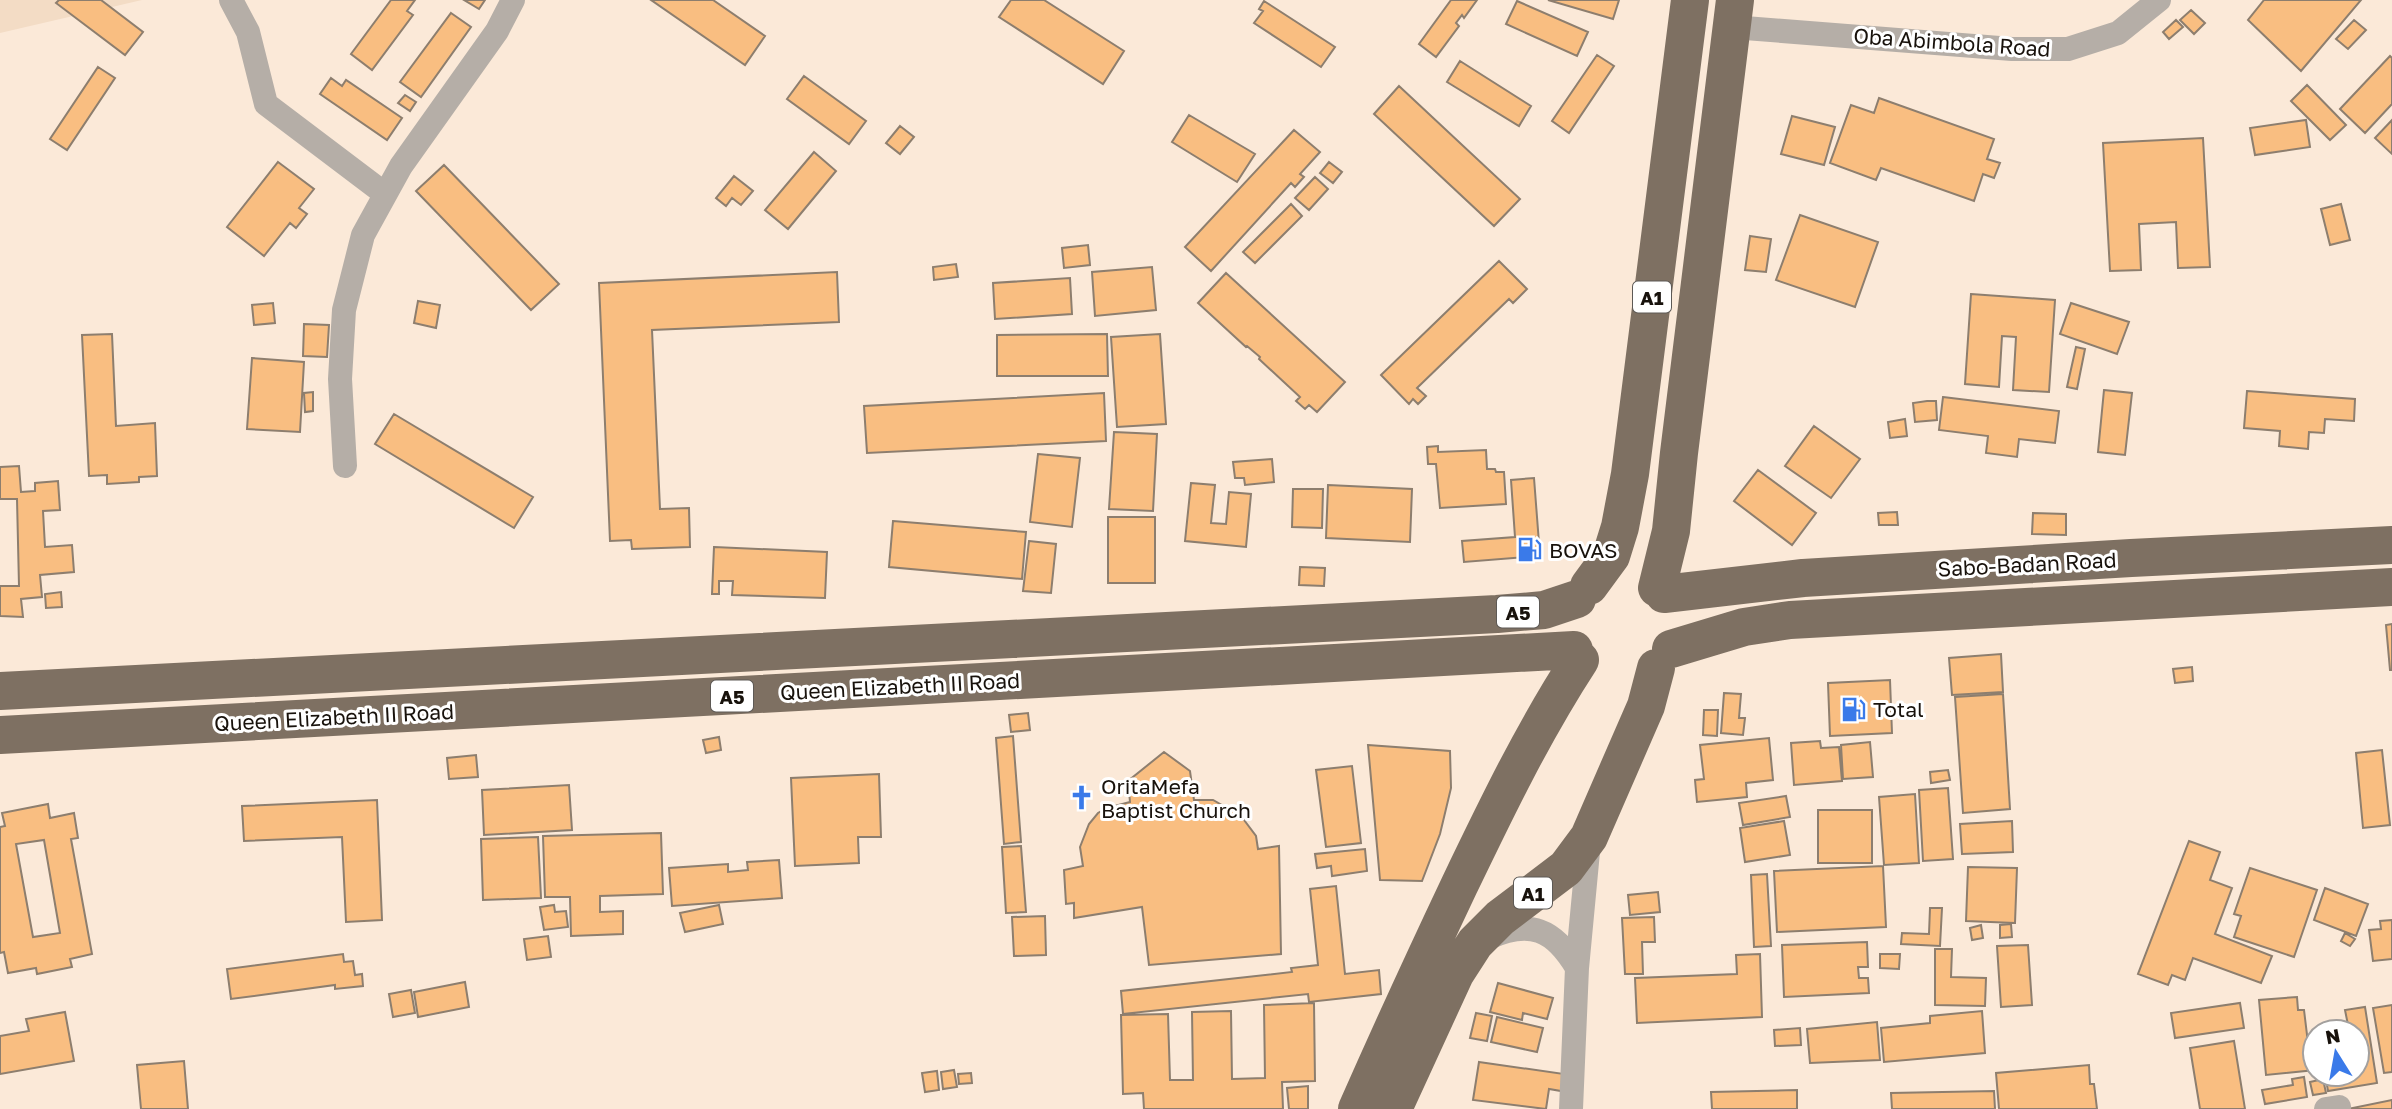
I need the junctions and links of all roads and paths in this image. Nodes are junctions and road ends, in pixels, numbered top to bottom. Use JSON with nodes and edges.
{"nodes":[{"id":1,"x":231,"y":0,"type":"edge"},
{"id":2,"x":513,"y":0,"type":"edge"},
{"id":3,"x":1690,"y":0,"type":"edge"},
{"id":4,"x":2159,"y":0,"type":"edge"},
{"id":5,"x":1733,"y":13,"type":"edge"},
{"id":6,"x":385,"y":194,"type":"junction"},
{"id":7,"x":345,"y":466,"type":"dead end"},
{"id":8,"x":2392,"y":545,"type":"edge"},
{"id":9,"x":2392,"y":587,"type":"edge"},
{"id":10,"x":1660,"y":591,"type":"junction"},
{"id":11,"x":1583,"y":592,"type":"junction"},
{"id":12,"x":1619,"y":664,"type":"junction"},
{"id":13,"x":0,"y":691,"type":"edge"},
{"id":14,"x":0,"y":735,"type":"edge"},
{"id":15,"x":1589,"y":837,"type":"junction"},
{"id":16,"x":1475,"y":943,"type":"junction"},
{"id":17,"x":1577,"y":968,"type":"junction"},
{"id":18,"x":1357,"y":1109,"type":"edge"},
{"id":19,"x":1393,"y":1109,"type":"edge"},
{"id":20,"x":1571,"y":1109,"type":"edge"}],
"edges":[{"from":1,"to":6,"type":"street"},
{"from":2,"to":6,"type":"street"},
{"from":3,"to":11,"type":"highway","number":"A1"},
{"from":4,"to":5,"type":"street","name":"Oba Abimbola Road"},
{"from":5,"to":10,"type":"highway","number":"A1"},
{"from":6,"to":7,"type":"street"},
{"from":8,"to":10,"type":"highway","name":"Sabo-Badan Road"},
{"from":9,"to":12,"type":"highway","name":"Sabo-Badan Road"},
{"from":10,"to":11,"type":"highway"},
{"from":10,"to":12,"type":"highway"},
{"from":11,"to":12,"type":"highway"},
{"from":11,"to":13,"type":"highway","name":"Queen Elizabeth II Road","number":"A5"},
{"from":12,"to":14,"type":"highway","name":"Queen Elizabeth II Road","number":"A5"},
{"from":12,"to":15,"type":"highway","number":"A1"},
{"from":12,"to":18,"type":"highway"},
{"from":15,"to":16,"type":"highway","number":"A1"},
{"from":15,"to":17,"type":"street"},
{"from":16,"to":17,"type":"street"},
{"from":16,"to":19,"type":"highway","number":"A1"},
{"from":17,"to":20,"type":"street"}]}
